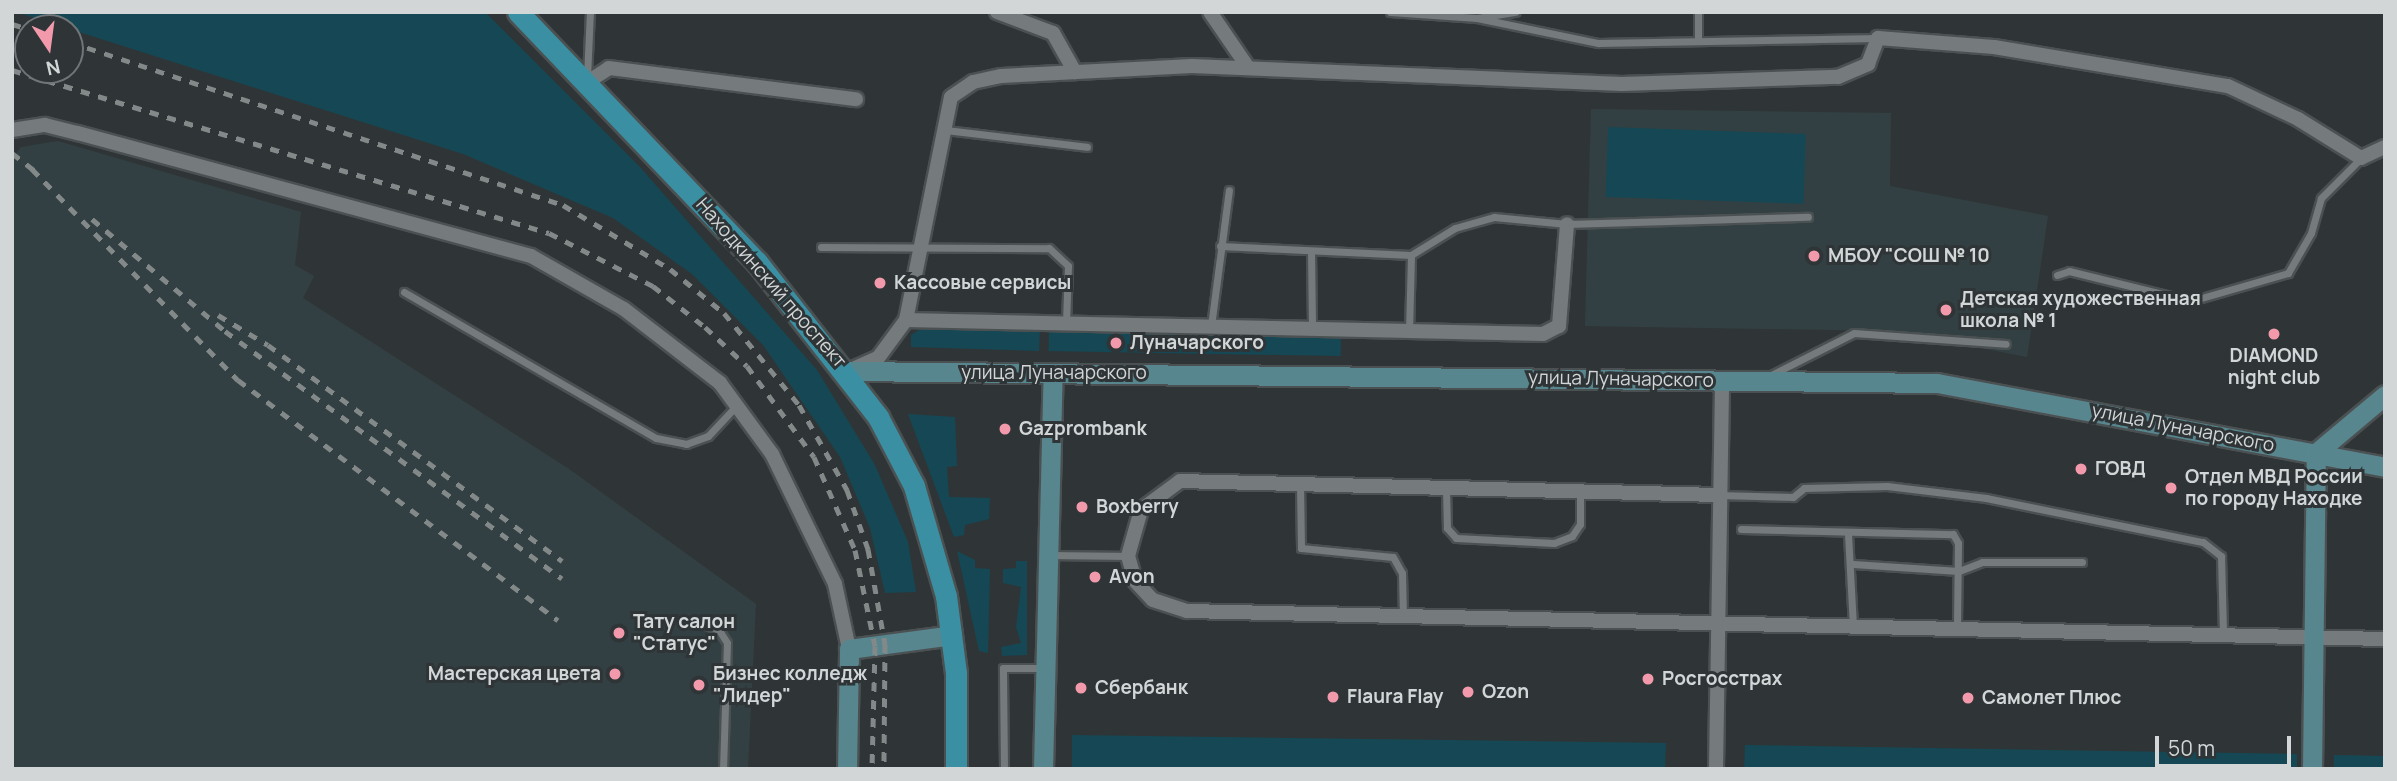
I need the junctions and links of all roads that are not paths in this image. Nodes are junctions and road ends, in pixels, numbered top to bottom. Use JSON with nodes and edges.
{"nodes":[{"id":1,"x":519,"y":12,"type":"edge"},
{"id":2,"x":590,"y":12,"type":"edge"},
{"id":3,"x":997,"y":12,"type":"edge"},
{"id":4,"x":1210,"y":12,"type":"edge"},
{"id":5,"x":1390,"y":12,"type":"edge"},
{"id":6,"x":1516,"y":12,"type":"edge"},
{"id":7,"x":1698,"y":12,"type":"edge"},
{"id":8,"x":1477,"y":19,"type":"junction"},
{"id":9,"x":1698,"y":38,"type":"junction"},
{"id":10,"x":1878,"y":38,"type":"junction"},
{"id":11,"x":1247,"y":66,"type":"junction"},
{"id":12,"x":1075,"y":72,"type":"junction"},
{"id":13,"x":586,"y":83,"type":"junction"},
{"id":14,"x":856,"y":99,"type":"dead end"},
{"id":15,"x":12,"y":130,"type":"edge"},
{"id":16,"x":944,"y":130,"type":"junction"},
{"id":17,"x":1087,"y":147,"type":"dead end"},
{"id":18,"x":2385,"y":147,"type":"edge"},
{"id":19,"x":2361,"y":158,"type":"junction"},
{"id":20,"x":1229,"y":190,"type":"dead end"},
{"id":21,"x":1808,"y":217,"type":"dead end"},
{"id":22,"x":1567,"y":224,"type":"junction"},
{"id":23,"x":1220,"y":246,"type":"junction"},
{"id":24,"x":821,"y":247,"type":"dead end"},
{"id":25,"x":918,"y":247,"type":"junction"},
{"id":26,"x":1311,"y":251,"type":"junction"},
{"id":27,"x":1411,"y":255,"type":"junction"},
{"id":28,"x":2057,"y":275,"type":"dead end"},
{"id":29,"x":404,"y":292,"type":"dead end"},
{"id":30,"x":906,"y":320,"type":"junction"},
{"id":31,"x":1066,"y":324,"type":"junction"},
{"id":32,"x":1211,"y":326,"type":"junction"},
{"id":33,"x":1312,"y":328,"type":"junction"},
{"id":34,"x":1409,"y":333,"type":"junction"},
{"id":35,"x":2006,"y":344,"type":"dead end"},
{"id":36,"x":848,"y":372,"type":"junction"},
{"id":37,"x":1053,"y":373,"type":"junction"},
{"id":38,"x":1722,"y":380,"type":"junction"},
{"id":39,"x":1763,"y":381,"type":"junction"},
{"id":40,"x":2385,"y":395,"type":"edge"},
{"id":41,"x":737,"y":404,"type":"junction"},
{"id":42,"x":2316,"y":453,"type":"junction"},
{"id":43,"x":2385,"y":467,"type":"edge"},
{"id":44,"x":1300,"y":484,"type":"junction"},
{"id":45,"x":1446,"y":488,"type":"junction"},
{"id":46,"x":1580,"y":489,"type":"junction"},
{"id":47,"x":1718,"y":495,"type":"junction"},
{"id":48,"x":1741,"y":529,"type":"dead end"},
{"id":49,"x":1848,"y":534,"type":"junction"},
{"id":50,"x":1048,"y":555,"type":"junction"},
{"id":51,"x":1128,"y":556,"type":"junction"},
{"id":52,"x":2082,"y":562,"type":"dead end"},
{"id":53,"x":1853,"y":564,"type":"junction"},
{"id":54,"x":1959,"y":571,"type":"junction"},
{"id":55,"x":1403,"y":617,"type":"junction"},
{"id":56,"x":695,"y":621,"type":"dead end"},
{"id":57,"x":1718,"y":625,"type":"junction"},
{"id":58,"x":1853,"y":627,"type":"junction"},
{"id":59,"x":1957,"y":629,"type":"junction"},
{"id":60,"x":2223,"y":634,"type":"junction"},
{"id":61,"x":952,"y":635,"type":"junction"},
{"id":62,"x":2312,"y":638,"type":"junction"},
{"id":63,"x":2385,"y":639,"type":"edge"},
{"id":64,"x":849,"y":649,"type":"junction"},
{"id":65,"x":1045,"y":668,"type":"junction"},
{"id":66,"x":723,"y":769,"type":"edge"},
{"id":67,"x":847,"y":769,"type":"edge"},
{"id":68,"x":956,"y":769,"type":"edge"},
{"id":69,"x":1004,"y":769,"type":"edge"},
{"id":70,"x":1043,"y":769,"type":"edge"},
{"id":71,"x":1716,"y":769,"type":"edge"},
{"id":72,"x":2312,"y":769,"type":"edge"}],
"edges":[{"from":1,"to":13,"type":"main road","name":"Находкинский проспект"},
{"from":2,"to":13,"type":"lane"},
{"from":3,"to":12,"type":"street"},
{"from":4,"to":11,"type":"street"},
{"from":5,"to":8,"type":"lane"},
{"from":6,"to":8,"type":"lane"},
{"from":7,"to":9,"type":"lane"},
{"from":8,"to":9,"type":"lane"},
{"from":9,"to":10,"type":"lane"},
{"from":10,"to":11,"type":"street"},
{"from":10,"to":19,"type":"street"},
{"from":11,"to":12,"type":"street"},
{"from":12,"to":16,"type":"street"},
{"from":13,"to":14,"type":"street"},
{"from":13,"to":36,"type":"main road","name":"Находкинский проспект"},
{"from":15,"to":41,"type":"street"},
{"from":16,"to":17,"type":"lane"},
{"from":16,"to":25,"type":"street"},
{"from":18,"to":19,"type":"street"},
{"from":19,"to":28,"type":"lane"},
{"from":20,"to":23,"type":"lane"},
{"from":21,"to":22,"type":"lane"},
{"from":22,"to":27,"type":"lane"},
{"from":22,"to":34,"type":"street"},
{"from":23,"to":26,"type":"lane"},
{"from":23,"to":32,"type":"lane"},
{"from":24,"to":25,"type":"lane"},
{"from":25,"to":30,"type":"street"},
{"from":25,"to":31,"type":"lane"},
{"from":26,"to":27,"type":"lane"},
{"from":26,"to":33,"type":"lane"},
{"from":27,"to":34,"type":"lane"},
{"from":29,"to":41,"type":"lane"},
{"from":30,"to":31,"type":"street"},
{"from":30,"to":36,"type":"street"},
{"from":31,"to":32,"type":"street"},
{"from":32,"to":33,"type":"street"},
{"from":33,"to":34,"type":"street"},
{"from":35,"to":39,"type":"lane"},
{"from":36,"to":37,"type":"main road","name":"улица Луначарского"},
{"from":36,"to":61,"type":"main road","name":"Находкинский проспект"},
{"from":37,"to":38,"type":"main road","name":"улица Луначарского"},
{"from":37,"to":50,"type":"main road"},
{"from":38,"to":39,"type":"main road","name":"улица Луначарского"},
{"from":38,"to":47,"type":"street"},
{"from":39,"to":42,"type":"main road","name":"улица Луначарского"},
{"from":40,"to":42,"type":"main road"},
{"from":41,"to":64,"type":"street"},
{"from":42,"to":43,"type":"main road","name":"улица Луначарского"},
{"from":42,"to":62,"type":"main road"},
{"from":44,"to":45,"type":"street"},
{"from":44,"to":51,"type":"street"},
{"from":44,"to":55,"type":"lane"},
{"from":45,"to":46,"type":"street"},
{"from":45,"to":46,"type":"lane"},
{"from":46,"to":47,"type":"street"},
{"from":47,"to":57,"type":"street"},
{"from":47,"to":60,"type":"lane"},
{"from":48,"to":49,"type":"lane"},
{"from":49,"to":53,"type":"lane"},
{"from":49,"to":54,"type":"lane"},
{"from":50,"to":51,"type":"lane"},
{"from":50,"to":65,"type":"main road"},
{"from":51,"to":55,"type":"street"},
{"from":52,"to":54,"type":"lane"},
{"from":53,"to":54,"type":"lane"},
{"from":53,"to":58,"type":"lane"},
{"from":54,"to":59,"type":"lane"},
{"from":55,"to":57,"type":"street"},
{"from":56,"to":66,"type":"lane"},
{"from":57,"to":58,"type":"street"},
{"from":57,"to":71,"type":"street"},
{"from":58,"to":59,"type":"street"},
{"from":59,"to":60,"type":"street"},
{"from":60,"to":62,"type":"street"},
{"from":61,"to":64,"type":"main road"},
{"from":61,"to":68,"type":"main road","name":"Находкинский проспект"},
{"from":62,"to":63,"type":"street"},
{"from":62,"to":72,"type":"main road"},
{"from":64,"to":67,"type":"main road"},
{"from":65,"to":69,"type":"lane"},
{"from":65,"to":70,"type":"main road"}]}
